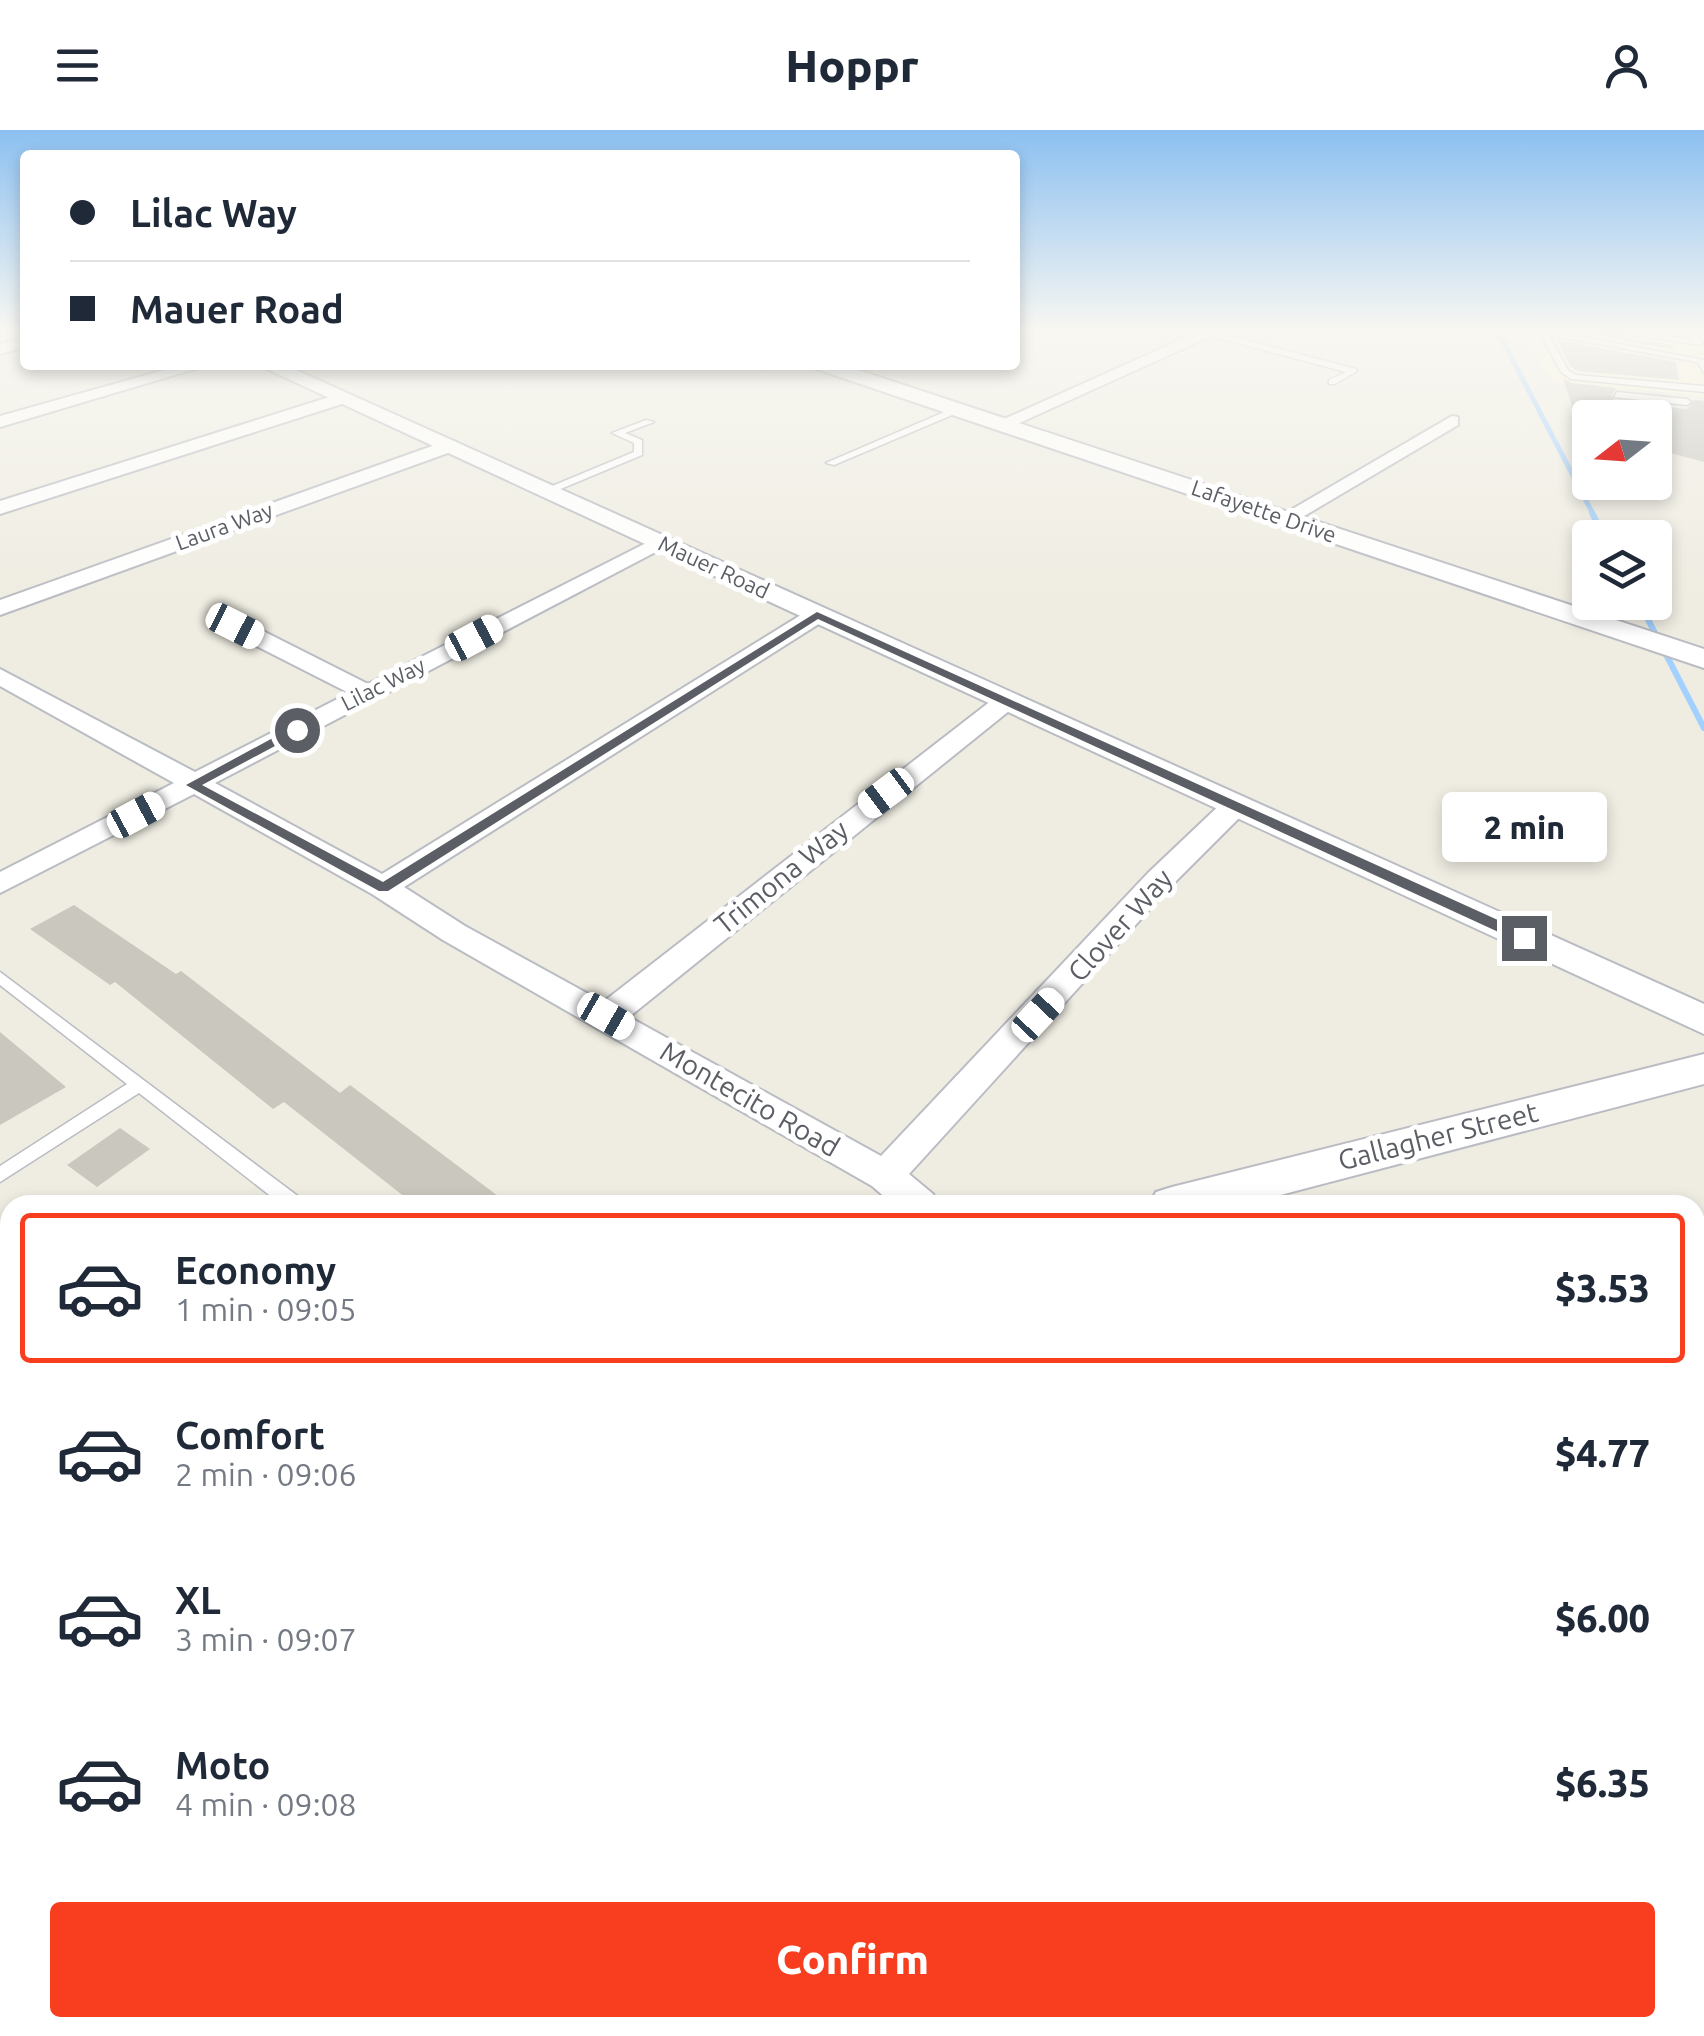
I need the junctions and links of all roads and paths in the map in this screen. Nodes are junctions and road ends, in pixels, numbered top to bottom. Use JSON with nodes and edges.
{"nodes":[{"id":1,"x":283,"y":417,"type":"edge"},
{"id":2,"x":384,"y":417,"type":"edge"},
{"id":3,"x":940,"y":417,"type":"edge"},
{"id":4,"x":979,"y":417,"type":"edge"},
{"id":5,"x":1018,"y":417,"type":"edge"},
{"id":6,"x":1452,"y":421,"type":"dead end"},
{"id":7,"x":649,"y":422,"type":"dead end"},
{"id":8,"x":1002,"y":424,"type":"junction"},
{"id":9,"x":449,"y":446,"type":"junction"},
{"id":10,"x":832,"y":463,"type":"dead end"},
{"id":11,"x":548,"y":491,"type":"junction"},
{"id":12,"x":0,"y":508,"type":"edge"},
{"id":13,"x":1287,"y":518,"type":"junction"},
{"id":14,"x":660,"y":542,"type":"junction"},
{"id":15,"x":0,"y":608,"type":"edge"},
{"id":16,"x":817,"y":615,"type":"junction"},
{"id":17,"x":235,"y":626,"type":"dead end"},
{"id":18,"x":1699,"y":657,"type":"edge"},
{"id":19,"x":0,"y":676,"type":"edge"},
{"id":20,"x":366,"y":693,"type":"junction"},
{"id":21,"x":1005,"y":702,"type":"junction"},
{"id":22,"x":192,"y":785,"type":"junction"},
{"id":23,"x":1234,"y":806,"type":"junction"},
{"id":24,"x":0,"y":884,"type":"edge"},
{"id":25,"x":384,"y":888,"type":"junction"},
{"id":26,"x":0,"y":976,"type":"edge"},
{"id":27,"x":606,"y":1016,"type":"junction"},
{"id":28,"x":1704,"y":1020,"type":"edge"},
{"id":29,"x":1704,"y":1068,"type":"edge"},
{"id":30,"x":140,"y":1084,"type":"junction"},
{"id":31,"x":0,"y":1175,"type":"edge"},
{"id":32,"x":884,"y":1176,"type":"junction"},
{"id":33,"x":278,"y":1195,"type":"edge"},
{"id":34,"x":908,"y":1195,"type":"edge"},
{"id":35,"x":1211,"y":1195,"type":"edge"}],
"edges":[{"from":1,"to":12,"type":"street"},
{"from":2,"to":9,"type":"street","name":"Mauer Road"},
{"from":3,"to":10,"type":"lane"},
{"from":4,"to":8,"type":"street","name":"Lafayette Drive"},
{"from":5,"to":8,"type":"street"},
{"from":6,"to":13,"type":"street"},
{"from":7,"to":11,"type":"lane"},
{"from":8,"to":13,"type":"street","name":"Lafayette Drive"},
{"from":9,"to":11,"type":"street","name":"Mauer Road"},
{"from":9,"to":15,"type":"street","name":"Laura Way"},
{"from":11,"to":14,"type":"street","name":"Mauer Road"},
{"from":13,"to":18,"type":"street","name":"Lafayette Drive"},
{"from":14,"to":16,"type":"street","name":"Mauer Road"},
{"from":14,"to":20,"type":"street","name":"Lilac Way"},
{"from":16,"to":21,"type":"street","name":"Mauer Road"},
{"from":16,"to":25,"type":"street"},
{"from":17,"to":20,"type":"street"},
{"from":19,"to":22,"type":"street","name":"Montecito Road"},
{"from":20,"to":22,"type":"street","name":"Lilac Way"},
{"from":21,"to":23,"type":"street","name":"Mauer Road"},
{"from":21,"to":27,"type":"street","name":"Trimona Way"},
{"from":22,"to":24,"type":"street","name":"Lilac Way"},
{"from":22,"to":25,"type":"street","name":"Montecito Road"},
{"from":23,"to":28,"type":"street","name":"Mauer Road"},
{"from":23,"to":32,"type":"street","name":"Clover Way"},
{"from":25,"to":27,"type":"street","name":"Montecito Road"},
{"from":26,"to":30,"type":"lane"},
{"from":27,"to":32,"type":"street","name":"Montecito Road"},
{"from":29,"to":35,"type":"street","name":"Gallagher Street"},
{"from":30,"to":31,"type":"lane"},
{"from":30,"to":33,"type":"lane"},
{"from":32,"to":34,"type":"street","name":"Montecito Road"}]}
